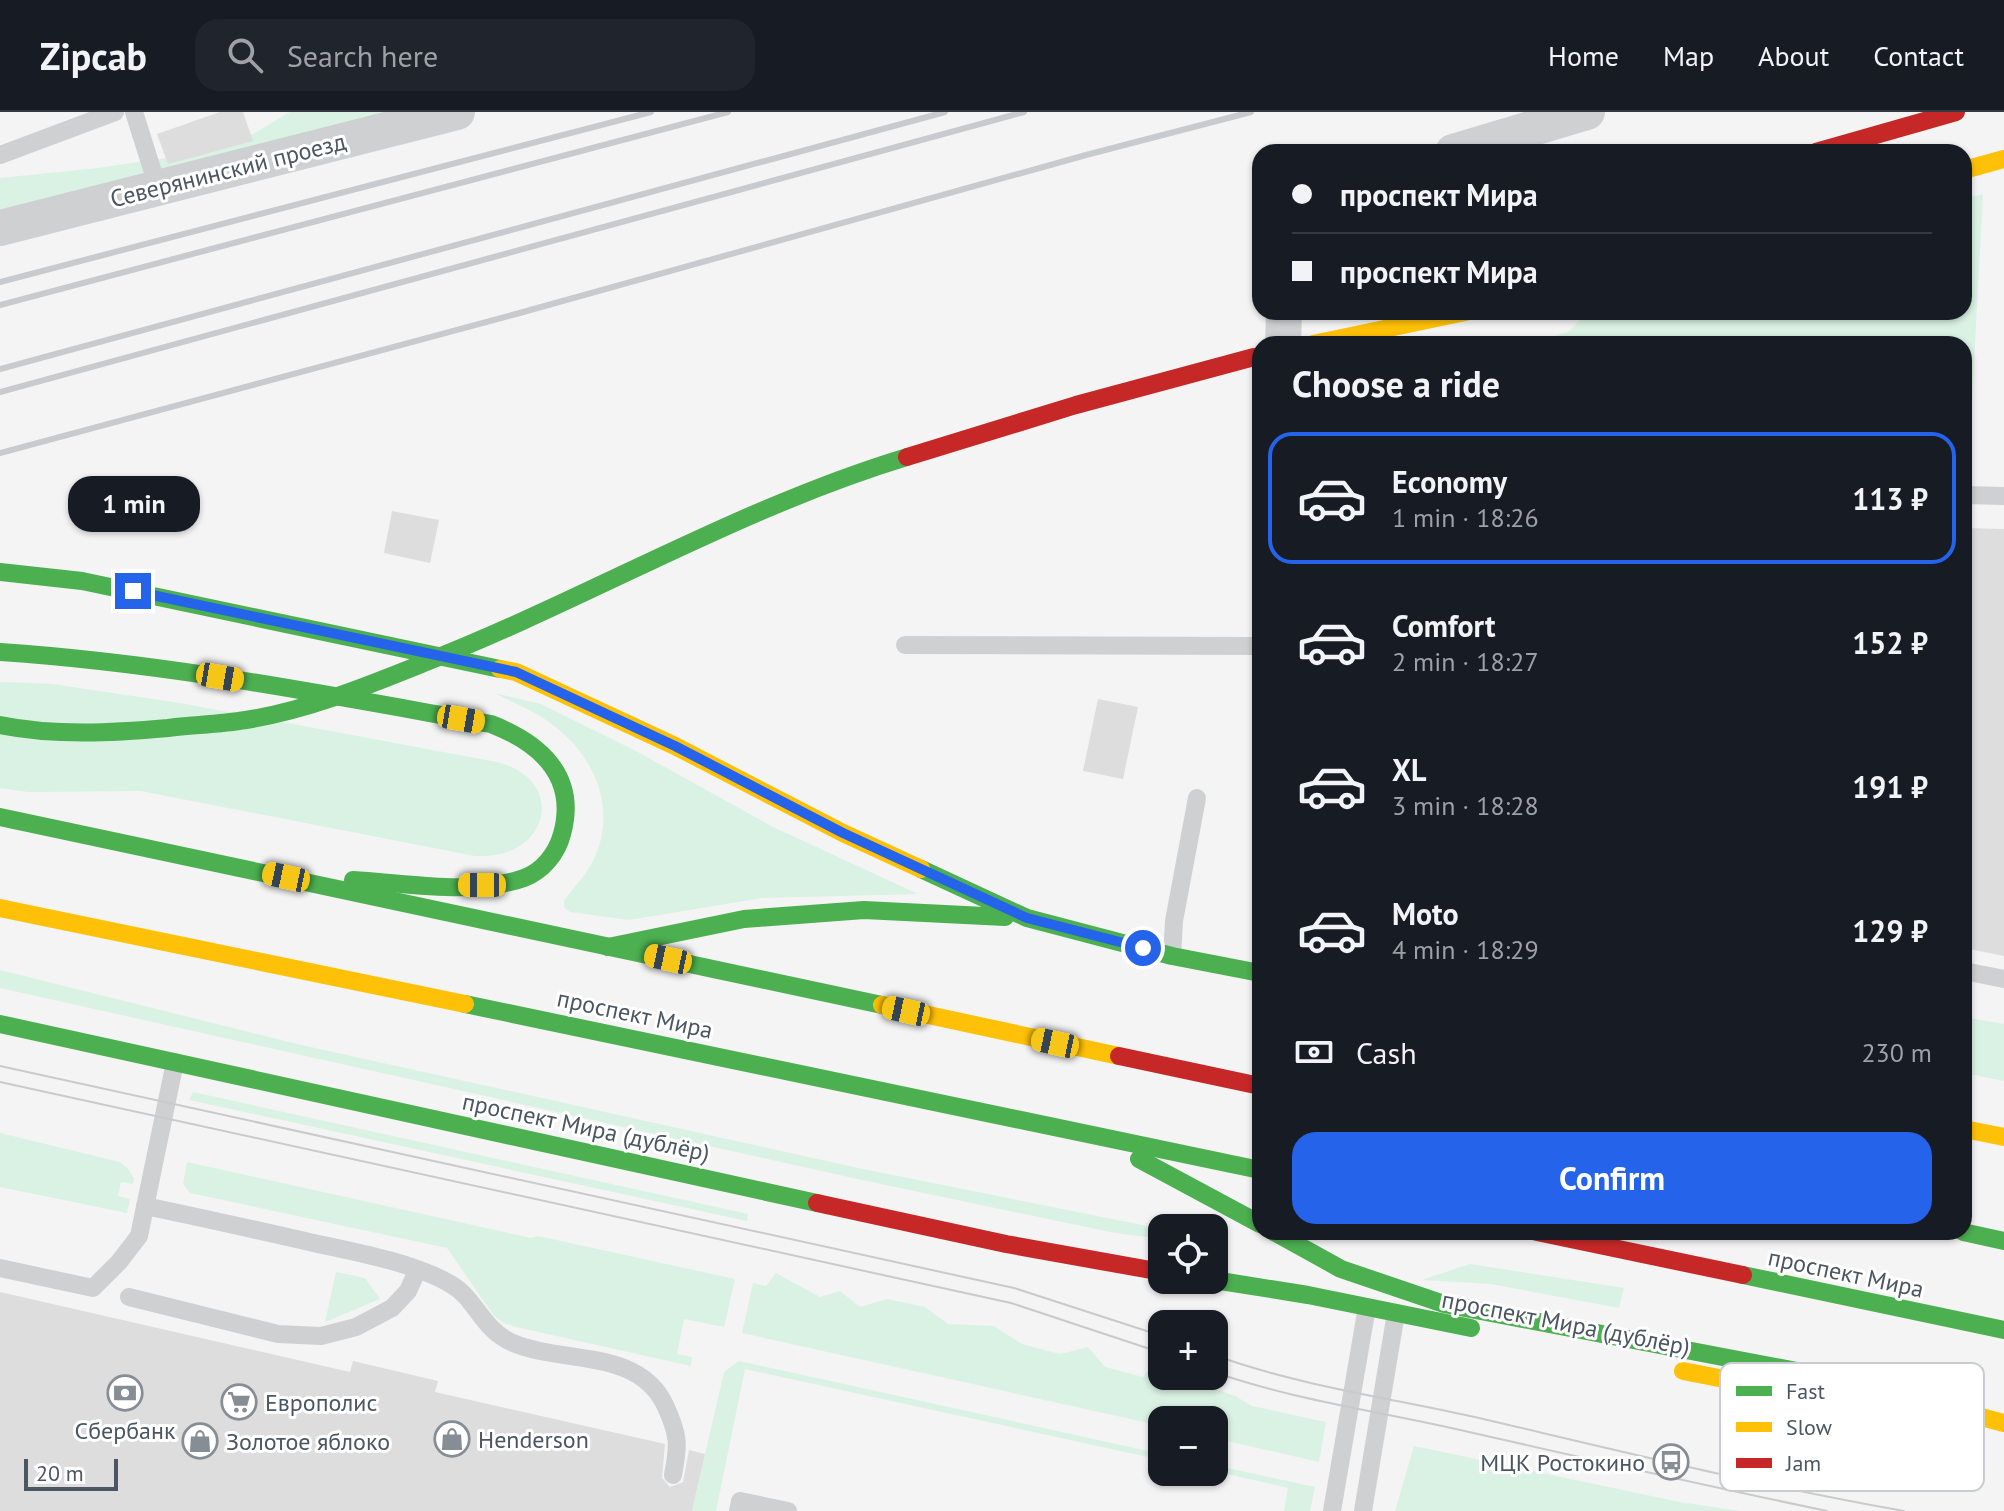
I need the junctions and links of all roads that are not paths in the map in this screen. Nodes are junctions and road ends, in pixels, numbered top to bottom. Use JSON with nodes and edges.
{"nodes":[{"id":1,"x":115,"y":112,"type":"edge"},
{"id":2,"x":134,"y":112,"type":"edge"},
{"id":3,"x":457,"y":112,"type":"edge"},
{"id":4,"x":1587,"y":112,"type":"edge"},
{"id":5,"x":1956,"y":112,"type":"edge"},
{"id":6,"x":1480,"y":144,"type":"edge"},
{"id":7,"x":1844,"y":144,"type":"edge"},
{"id":8,"x":0,"y":155,"type":"edge"},
{"id":9,"x":2004,"y":159,"type":"edge"},
{"id":10,"x":1972,"y":168,"type":"edge"},
{"id":11,"x":158,"y":188,"type":"junction"},
{"id":12,"x":0,"y":228,"type":"edge"},
{"id":13,"x":1343,"y":320,"type":"edge"},
{"id":14,"x":1427,"y":320,"type":"edge"},
{"id":15,"x":1304,"y":336,"type":"edge"},
{"id":16,"x":1351,"y":336,"type":"edge"},
{"id":17,"x":1252,"y":356,"type":"edge"},
{"id":18,"x":1972,"y":495,"type":"edge"},
{"id":19,"x":2004,"y":496,"type":"edge"},
{"id":20,"x":0,"y":572,"type":"edge"},
{"id":21,"x":905,"y":645,"type":"dead end"},
{"id":22,"x":1252,"y":646,"type":"edge"},
{"id":23,"x":0,"y":652,"type":"edge"},
{"id":24,"x":0,"y":725,"type":"edge"},
{"id":25,"x":1197,"y":798,"type":"dead end"},
{"id":26,"x":0,"y":817,"type":"edge"},
{"id":27,"x":286,"y":877,"type":"junction"},
{"id":28,"x":0,"y":908,"type":"edge"},
{"id":29,"x":1027,"y":918,"type":"junction"},
{"id":30,"x":608,"y":947,"type":"junction"},
{"id":31,"x":1172,"y":956,"type":"junction"},
{"id":32,"x":1252,"y":971,"type":"edge"},
{"id":33,"x":1972,"y":973,"type":"edge"},
{"id":34,"x":2004,"y":979,"type":"edge"},
{"id":35,"x":0,"y":1024,"type":"edge"},
{"id":36,"x":175,"y":1062,"type":"junction"},
{"id":37,"x":1252,"y":1084,"type":"edge"},
{"id":38,"x":1083,"y":1131,"type":"junction"},
{"id":39,"x":1972,"y":1131,"type":"edge"},
{"id":40,"x":2004,"y":1137,"type":"edge"},
{"id":41,"x":1252,"y":1168,"type":"edge"},
{"id":42,"x":145,"y":1206,"type":"junction"},
{"id":43,"x":1252,"y":1220,"type":"edge"},
{"id":44,"x":1972,"y":1234,"type":"edge"},
{"id":45,"x":1288,"y":1240,"type":"edge"},
{"id":46,"x":1575,"y":1240,"type":"edge"},
{"id":47,"x":2004,"y":1241,"type":"edge"},
{"id":48,"x":0,"y":1268,"type":"edge"},
{"id":49,"x":1148,"y":1268,"type":"edge"},
{"id":50,"x":417,"y":1271,"type":"junction"},
{"id":51,"x":1228,"y":1280,"type":"edge"},
{"id":52,"x":1228,"y":1281,"type":"edge"},
{"id":53,"x":129,"y":1297,"type":"dead end"},
{"id":54,"x":1444,"y":1304,"type":"junction"},
{"id":55,"x":1367,"y":1307,"type":"junction"},
{"id":56,"x":1396,"y":1313,"type":"junction"},
{"id":57,"x":2004,"y":1330,"type":"edge"},
{"id":58,"x":1488,"y":1332,"type":"dead end"},
{"id":59,"x":1755,"y":1363,"type":"edge"},
{"id":60,"x":1671,"y":1369,"type":"dead end"},
{"id":61,"x":1720,"y":1378,"type":"edge"},
{"id":62,"x":1984,"y":1418,"type":"edge"},
{"id":63,"x":1984,"y":1421,"type":"edge"},
{"id":64,"x":2004,"y":1423,"type":"edge"},
{"id":65,"x":673,"y":1475,"type":"dead end"},
{"id":66,"x":738,"y":1511,"type":"edge"},
{"id":67,"x":788,"y":1511,"type":"edge"},
{"id":68,"x":1332,"y":1511,"type":"edge"},
{"id":69,"x":1363,"y":1511,"type":"edge"}],
"edges":[{"from":1,"to":8,"type":"lane"},
{"from":2,"to":11,"type":"lane"},
{"from":3,"to":11,"type":"street","name":"Северянинский проезд"},
{"from":4,"to":6,"type":"street"},
{"from":5,"to":7,"type":"main road"},
{"from":9,"to":10,"type":"main road"},
{"from":11,"to":12,"type":"street","name":"Северянинский проезд"},
{"from":13,"to":15,"type":"main road"},
{"from":14,"to":16,"type":"main road"},
{"from":17,"to":24,"type":"main road","bridge":true},
{"from":18,"to":19,"type":"lane"},
{"from":20,"to":29,"type":"main road"},
{"from":21,"to":22,"type":"lane"},
{"from":23,"to":27,"type":"main road"},
{"from":25,"to":31,"type":"lane"},
{"from":26,"to":27,"type":"main road"},
{"from":27,"to":30,"type":"main road"},
{"from":28,"to":38,"type":"main road","name":"проспект Мира"},
{"from":29,"to":30,"type":"main road"},
{"from":29,"to":31,"type":"main road"},
{"from":30,"to":37,"type":"main road"},
{"from":31,"to":32,"type":"main road"},
{"from":33,"to":34,"type":"lane"},
{"from":35,"to":36,"type":"main road","name":"проспект Мира (дублёр)"},
{"from":36,"to":42,"type":"lane"},
{"from":36,"to":49,"type":"main road","name":"проспект Мира (дублёр)"},
{"from":38,"to":41,"type":"main road","name":"проспект Мира"},
{"from":38,"to":43,"type":"main road"},
{"from":39,"to":40,"type":"main road"},
{"from":42,"to":48,"type":"lane"},
{"from":42,"to":50,"type":"lane"},
{"from":44,"to":47,"type":"main road"},
{"from":45,"to":54,"type":"main road"},
{"from":46,"to":57,"type":"main road","name":"проспект Мира"},
{"from":50,"to":53,"type":"lane"},
{"from":50,"to":65,"type":"lane"},
{"from":51,"to":54,"type":"main road"},
{"from":52,"to":55,"type":"main road","name":"проспект Мира (дублёр)"},
{"from":54,"to":59,"type":"main road","bridge":true},
{"from":55,"to":56,"type":"main road","name":"проспект Мира (дублёр)"},
{"from":55,"to":68,"type":"lane"},
{"from":56,"to":58,"type":"main road","name":"проспект Мира (дублёр)"},
{"from":56,"to":69,"type":"lane"},
{"from":60,"to":61,"type":"main road","name":"проспект Мира (дублёр)"},
{"from":62,"to":64,"type":"main road","bridge":true},
{"from":63,"to":64,"type":"main road","name":"проспект Мира (дублёр)"},
{"from":66,"to":67,"type":"lane"}]}
